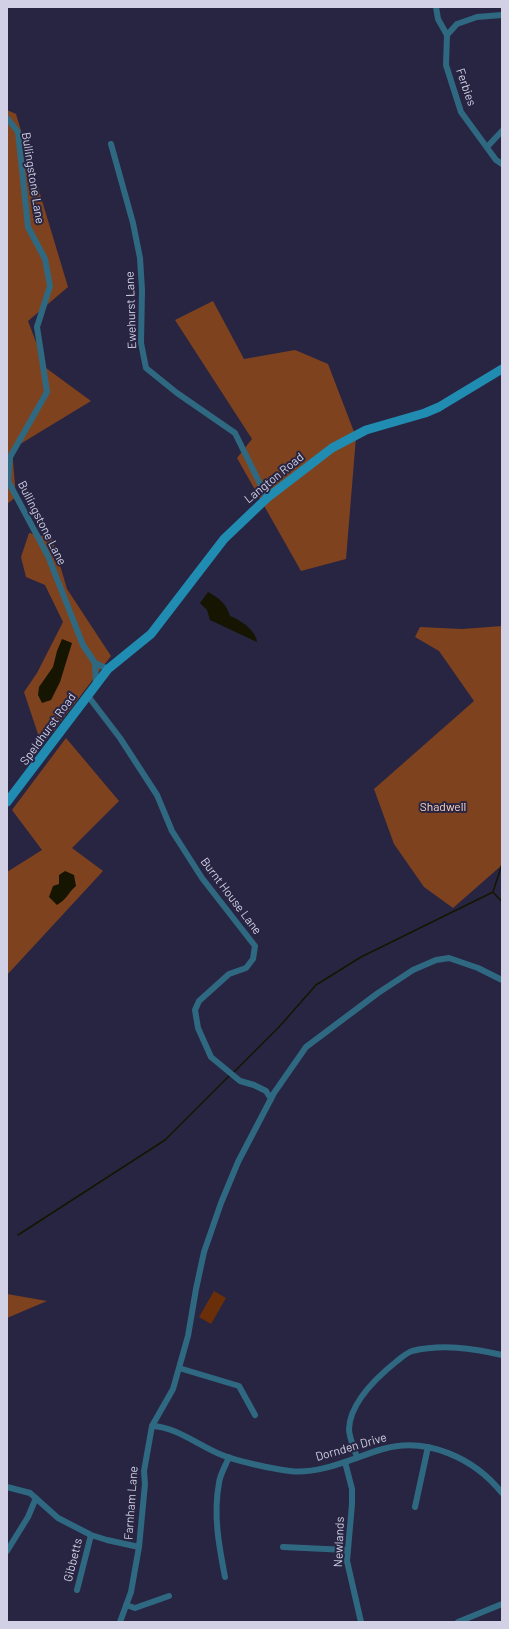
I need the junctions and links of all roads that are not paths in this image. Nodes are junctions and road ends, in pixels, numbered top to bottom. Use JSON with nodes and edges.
{"nodes":[{"id":1,"x":436,"y":7,"type":"edge"},
{"id":2,"x":502,"y":15,"type":"edge"},
{"id":3,"x":447,"y":35,"type":"junction"},
{"id":4,"x":7,"y":118,"type":"edge"},
{"id":5,"x":502,"y":131,"type":"edge"},
{"id":6,"x":111,"y":144,"type":"dead end"},
{"id":7,"x":487,"y":147,"type":"junction"},
{"id":8,"x":502,"y":164,"type":"edge"},
{"id":9,"x":502,"y":369,"type":"edge"},
{"id":10,"x":267,"y":498,"type":"junction"},
{"id":11,"x":95,"y":663,"type":"junction"},
{"id":12,"x":108,"y":669,"type":"junction"},
{"id":13,"x":96,"y":685,"type":"junction"},
{"id":14,"x":88,"y":696,"type":"junction"},
{"id":15,"x":7,"y":802,"type":"edge"},
{"id":16,"x":502,"y":980,"type":"edge"},
{"id":17,"x":271,"y":1100,"type":"junction"},
{"id":18,"x":502,"y":1355,"type":"edge"},
{"id":19,"x":179,"y":1368,"type":"junction"},
{"id":20,"x":255,"y":1415,"type":"dead end"},
{"id":21,"x":152,"y":1426,"type":"junction"},
{"id":22,"x":428,"y":1447,"type":"junction"},
{"id":23,"x":229,"y":1457,"type":"junction"},
{"id":24,"x":357,"y":1458,"type":"junction"},
{"id":25,"x":345,"y":1462,"type":"junction"},
{"id":26,"x":7,"y":1487,"type":"edge"},
{"id":27,"x":502,"y":1493,"type":"edge"},
{"id":28,"x":36,"y":1498,"type":"junction"},
{"id":29,"x":415,"y":1507,"type":"dead end"},
{"id":30,"x":91,"y":1535,"type":"junction"},
{"id":31,"x":139,"y":1547,"type":"junction"},
{"id":32,"x":283,"y":1547,"type":"dead end"},
{"id":33,"x":348,"y":1550,"type":"junction"},
{"id":34,"x":7,"y":1551,"type":"edge"},
{"id":35,"x":225,"y":1577,"type":"dead end"},
{"id":36,"x":77,"y":1590,"type":"dead end"},
{"id":37,"x":169,"y":1596,"type":"dead end"},
{"id":38,"x":502,"y":1604,"type":"edge"},
{"id":39,"x":126,"y":1605,"type":"junction"},
{"id":40,"x":120,"y":1622,"type":"edge"},
{"id":41,"x":361,"y":1622,"type":"edge"},
{"id":42,"x":458,"y":1622,"type":"edge"}],
"edges":[{"from":1,"to":3,"type":"street","name":"Ferbies"},
{"from":2,"to":3,"type":"street"},
{"from":3,"to":7,"type":"street","name":"Ferbies"},
{"from":4,"to":11,"type":"street","name":"Bullingstone Lane"},
{"from":5,"to":7,"type":"street"},
{"from":6,"to":10,"type":"street","name":"Ewehurst Lane"},
{"from":7,"to":8,"type":"street","name":"Ferbies"},
{"from":9,"to":10,"type":"street","name":"Langton Road"},
{"from":10,"to":12,"type":"street","name":"Langton Road"},
{"from":11,"to":12,"type":"street"},
{"from":11,"to":13,"type":"street","name":"Bullingstone Lane"},
{"from":12,"to":13,"type":"street","name":"Speldhurst Road"},
{"from":13,"to":14,"type":"street","name":"Speldhurst Road"},
{"from":14,"to":15,"type":"street","name":"Speldhurst Road"},
{"from":14,"to":17,"type":"street","name":"Burnt House Lane"},
{"from":16,"to":17,"type":"street","name":"Farnham Lane"},
{"from":17,"to":19,"type":"street","name":"Farnham Lane"},
{"from":18,"to":24,"type":"street"},
{"from":19,"to":20,"type":"street"},
{"from":19,"to":21,"type":"street","name":"Farnham Lane"},
{"from":21,"to":23,"type":"street","name":"Dornden Drive"},
{"from":21,"to":31,"type":"street","name":"Farnham Lane"},
{"from":22,"to":24,"type":"street","name":"Dornden Drive"},
{"from":22,"to":27,"type":"street","name":"Dornden Drive"},
{"from":22,"to":29,"type":"street"},
{"from":23,"to":25,"type":"street","name":"Dornden Drive"},
{"from":23,"to":35,"type":"street"},
{"from":24,"to":25,"type":"street","name":"Dornden Drive"},
{"from":25,"to":33,"type":"street","name":"Newlands"},
{"from":26,"to":28,"type":"street"},
{"from":28,"to":30,"type":"street"},
{"from":28,"to":34,"type":"street"},
{"from":30,"to":31,"type":"street"},
{"from":30,"to":36,"type":"street","name":"Gibbetts"},
{"from":31,"to":39,"type":"street","name":"Farnham Lane"},
{"from":32,"to":33,"type":"street"},
{"from":33,"to":41,"type":"street","name":"Newlands"},
{"from":37,"to":39,"type":"street"},
{"from":38,"to":42,"type":"street"},
{"from":39,"to":40,"type":"street","name":"Farnham Lane"}]}
